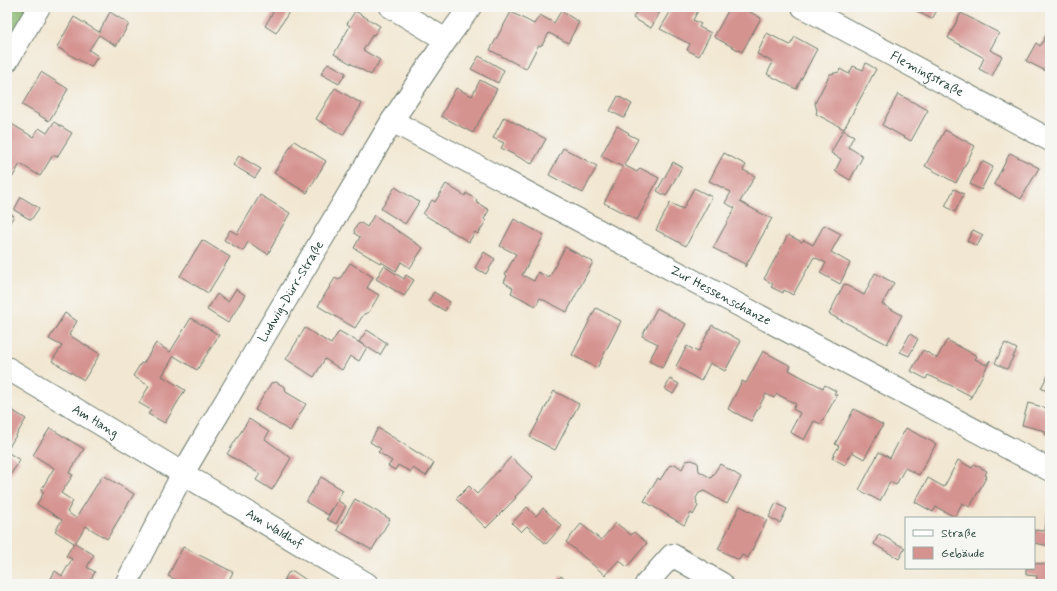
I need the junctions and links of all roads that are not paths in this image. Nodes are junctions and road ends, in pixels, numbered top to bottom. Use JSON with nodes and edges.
{"nodes":[{"id":1,"x":38,"y":7,"type":"edge"},
{"id":2,"x":391,"y":7,"type":"edge"},
{"id":3,"x":470,"y":7,"type":"edge"},
{"id":4,"x":803,"y":7,"type":"edge"},
{"id":5,"x":446,"y":40,"type":"junction"},
{"id":6,"x":7,"y":61,"type":"edge"},
{"id":7,"x":392,"y":121,"type":"junction"},
{"id":8,"x":1050,"y":140,"type":"edge"},
{"id":9,"x":7,"y":368,"type":"edge"},
{"id":10,"x":1050,"y":470,"type":"edge"},
{"id":11,"x":183,"y":473,"type":"junction"},
{"id":12,"x":126,"y":584,"type":"edge"},
{"id":13,"x":367,"y":584,"type":"edge"},
{"id":14,"x":646,"y":584,"type":"edge"},
{"id":15,"x":722,"y":584,"type":"edge"}],
"edges":[{"from":1,"to":6,"type":"street"},
{"from":2,"to":5,"type":"street"},
{"from":3,"to":5,"type":"street","name":"Ludwig-Dürr-Straße"},
{"from":4,"to":8,"type":"street","name":"Flemingstraße"},
{"from":5,"to":7,"type":"street","name":"Ludwig-Dürr-Straße"},
{"from":7,"to":10,"type":"street","name":"Zur Hessenschanze"},
{"from":7,"to":11,"type":"street","name":"Ludwig-Dürr-Straße"},
{"from":9,"to":11,"type":"street","name":"Am Hang"},
{"from":11,"to":12,"type":"street","name":"Ludwig-Dürr-Straße"},
{"from":11,"to":13,"type":"street","name":"Am Waldhof"},
{"from":14,"to":15,"type":"street"}]}
